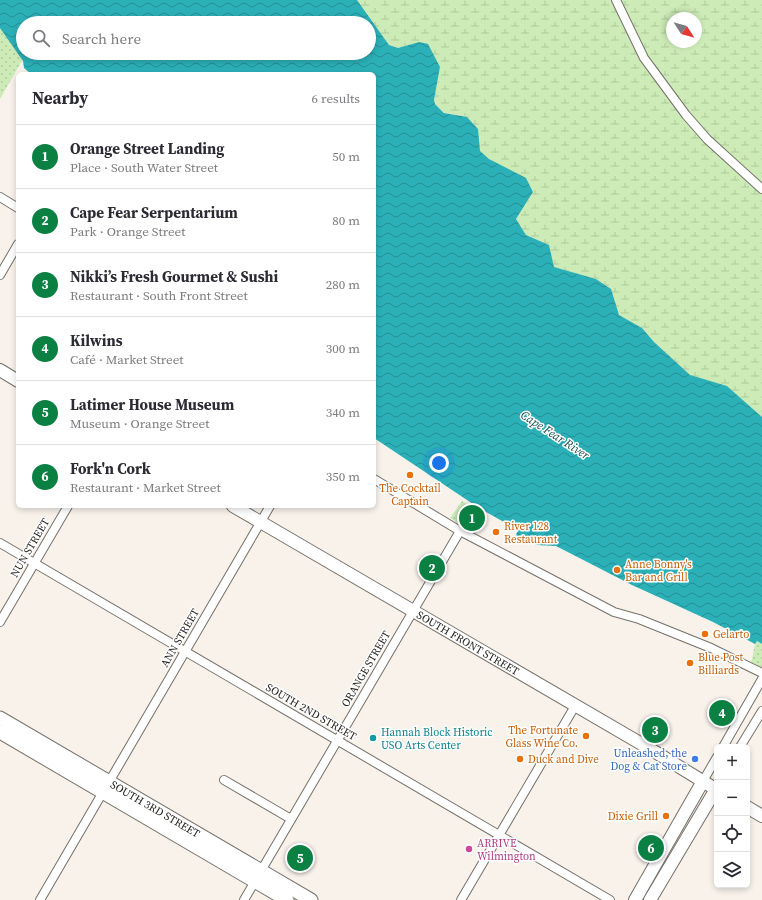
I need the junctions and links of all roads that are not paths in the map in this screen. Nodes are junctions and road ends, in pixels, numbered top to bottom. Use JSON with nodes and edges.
{"nodes":[{"id":1,"x":616,"y":0,"type":"edge"},
{"id":2,"x":762,"y":189,"type":"edge"},
{"id":3,"x":0,"y":197,"type":"edge"},
{"id":4,"x":16,"y":207,"type":"edge"},
{"id":5,"x":16,"y":247,"type":"edge"},
{"id":6,"x":0,"y":275,"type":"edge"},
{"id":7,"x":0,"y":370,"type":"edge"},
{"id":8,"x":16,"y":380,"type":"edge"},
{"id":9,"x":376,"y":480,"type":"edge"},
{"id":10,"x":67,"y":508,"type":"edge"},
{"id":11,"x":236,"y":508,"type":"edge"},
{"id":12,"x":269,"y":508,"type":"edge"},
{"id":13,"x":261,"y":522,"type":"junction"},
{"id":14,"x":460,"y":531,"type":"junction"},
{"id":15,"x":0,"y":543,"type":"edge"},
{"id":16,"x":34,"y":563,"type":"junction"},
{"id":17,"x":413,"y":611,"type":"junction"},
{"id":18,"x":0,"y":622,"type":"edge"},
{"id":19,"x":185,"y":652,"type":"junction"},
{"id":20,"x":762,"y":673,"type":"edge"},
{"id":21,"x":762,"y":679,"type":"edge"},
{"id":22,"x":575,"y":706,"type":"junction"},
{"id":23,"x":762,"y":711,"type":"edge"},
{"id":24,"x":0,"y":718,"type":"edge"},
{"id":25,"x":0,"y":732,"type":"edge"},
{"id":26,"x":337,"y":740,"type":"junction"},
{"id":27,"x":725,"y":744,"type":"edge"},
{"id":28,"x":742,"y":744,"type":"edge"},
{"id":29,"x":714,"y":762,"type":"edge"},
{"id":30,"x":224,"y":780,"type":"dead end"},
{"id":31,"x":703,"y":781,"type":"junction"},
{"id":32,"x":714,"y":786,"type":"edge"},
{"id":33,"x":106,"y":787,"type":"junction"},
{"id":34,"x":714,"y":793,"type":"edge"},
{"id":35,"x":750,"y":809,"type":"edge"},
{"id":36,"x":762,"y":816,"type":"edge"},
{"id":37,"x":291,"y":819,"type":"junction"},
{"id":38,"x":499,"y":835,"type":"junction"},
{"id":39,"x":258,"y":876,"type":"junction"},
{"id":40,"x":40,"y":900,"type":"edge"},
{"id":41,"x":244,"y":900,"type":"edge"},
{"id":42,"x":287,"y":900,"type":"edge"},
{"id":43,"x":311,"y":900,"type":"edge"},
{"id":44,"x":461,"y":900,"type":"edge"},
{"id":45,"x":610,"y":900,"type":"edge"},
{"id":46,"x":635,"y":900,"type":"edge"},
{"id":47,"x":650,"y":900,"type":"edge"}],
"edges":[{"from":1,"to":2,"type":"street"},
{"from":3,"to":4,"type":"street"},
{"from":5,"to":6,"type":"street"},
{"from":7,"to":8,"type":"main road"},
{"from":9,"to":14,"type":"street"},
{"from":10,"to":16,"type":"street","name":"NUN STREET"},
{"from":11,"to":13,"type":"main road","name":"SOUTH FRONT STREET"},
{"from":12,"to":13,"type":"street","name":"ANN STREET"},
{"from":13,"to":17,"type":"main road","name":"SOUTH FRONT STREET"},
{"from":13,"to":19,"type":"street","name":"ANN STREET"},
{"from":14,"to":17,"type":"street","name":"ORANGE STREET"},
{"from":14,"to":20,"type":"street"},
{"from":15,"to":16,"type":"street","name":"SOUTH 2ND STREET"},
{"from":16,"to":18,"type":"street","name":"NUN STREET"},
{"from":16,"to":19,"type":"street","name":"SOUTH 2ND STREET"},
{"from":17,"to":22,"type":"main road","name":"SOUTH FRONT STREET"},
{"from":17,"to":26,"type":"street","name":"ORANGE STREET"},
{"from":19,"to":26,"type":"street","name":"SOUTH 2ND STREET"},
{"from":19,"to":33,"type":"street","name":"ANN STREET"},
{"from":21,"to":27,"type":"street"},
{"from":22,"to":31,"type":"main road","name":"SOUTH FRONT STREET"},
{"from":22,"to":38,"type":"street"},
{"from":23,"to":28,"type":"street"},
{"from":24,"to":33,"type":"main road","name":"SOUTH 3RD STREET"},
{"from":25,"to":33,"type":"main road","name":"SOUTH 3RD STREET"},
{"from":26,"to":37,"type":"street","name":"ORANGE STREET"},
{"from":26,"to":38,"type":"street","name":"SOUTH 2ND STREET"},
{"from":29,"to":31,"type":"street"},
{"from":30,"to":37,"type":"street"},
{"from":31,"to":32,"type":"main road","name":"SOUTH FRONT STREET"},
{"from":31,"to":46,"type":"main road"},
{"from":33,"to":39,"type":"main road","name":"SOUTH 3RD STREET"},
{"from":33,"to":40,"type":"street","name":"ANN STREET"},
{"from":34,"to":47,"type":"main road"},
{"from":35,"to":36,"type":"main road"},
{"from":37,"to":39,"type":"street","name":"ORANGE STREET"},
{"from":38,"to":44,"type":"street"},
{"from":38,"to":45,"type":"street","name":"SOUTH 2ND STREET"},
{"from":39,"to":41,"type":"street","name":"ORANGE STREET"},
{"from":39,"to":42,"type":"main road","name":"SOUTH 3RD STREET"},
{"from":39,"to":43,"type":"main road","name":"SOUTH 3RD STREET"}]}
